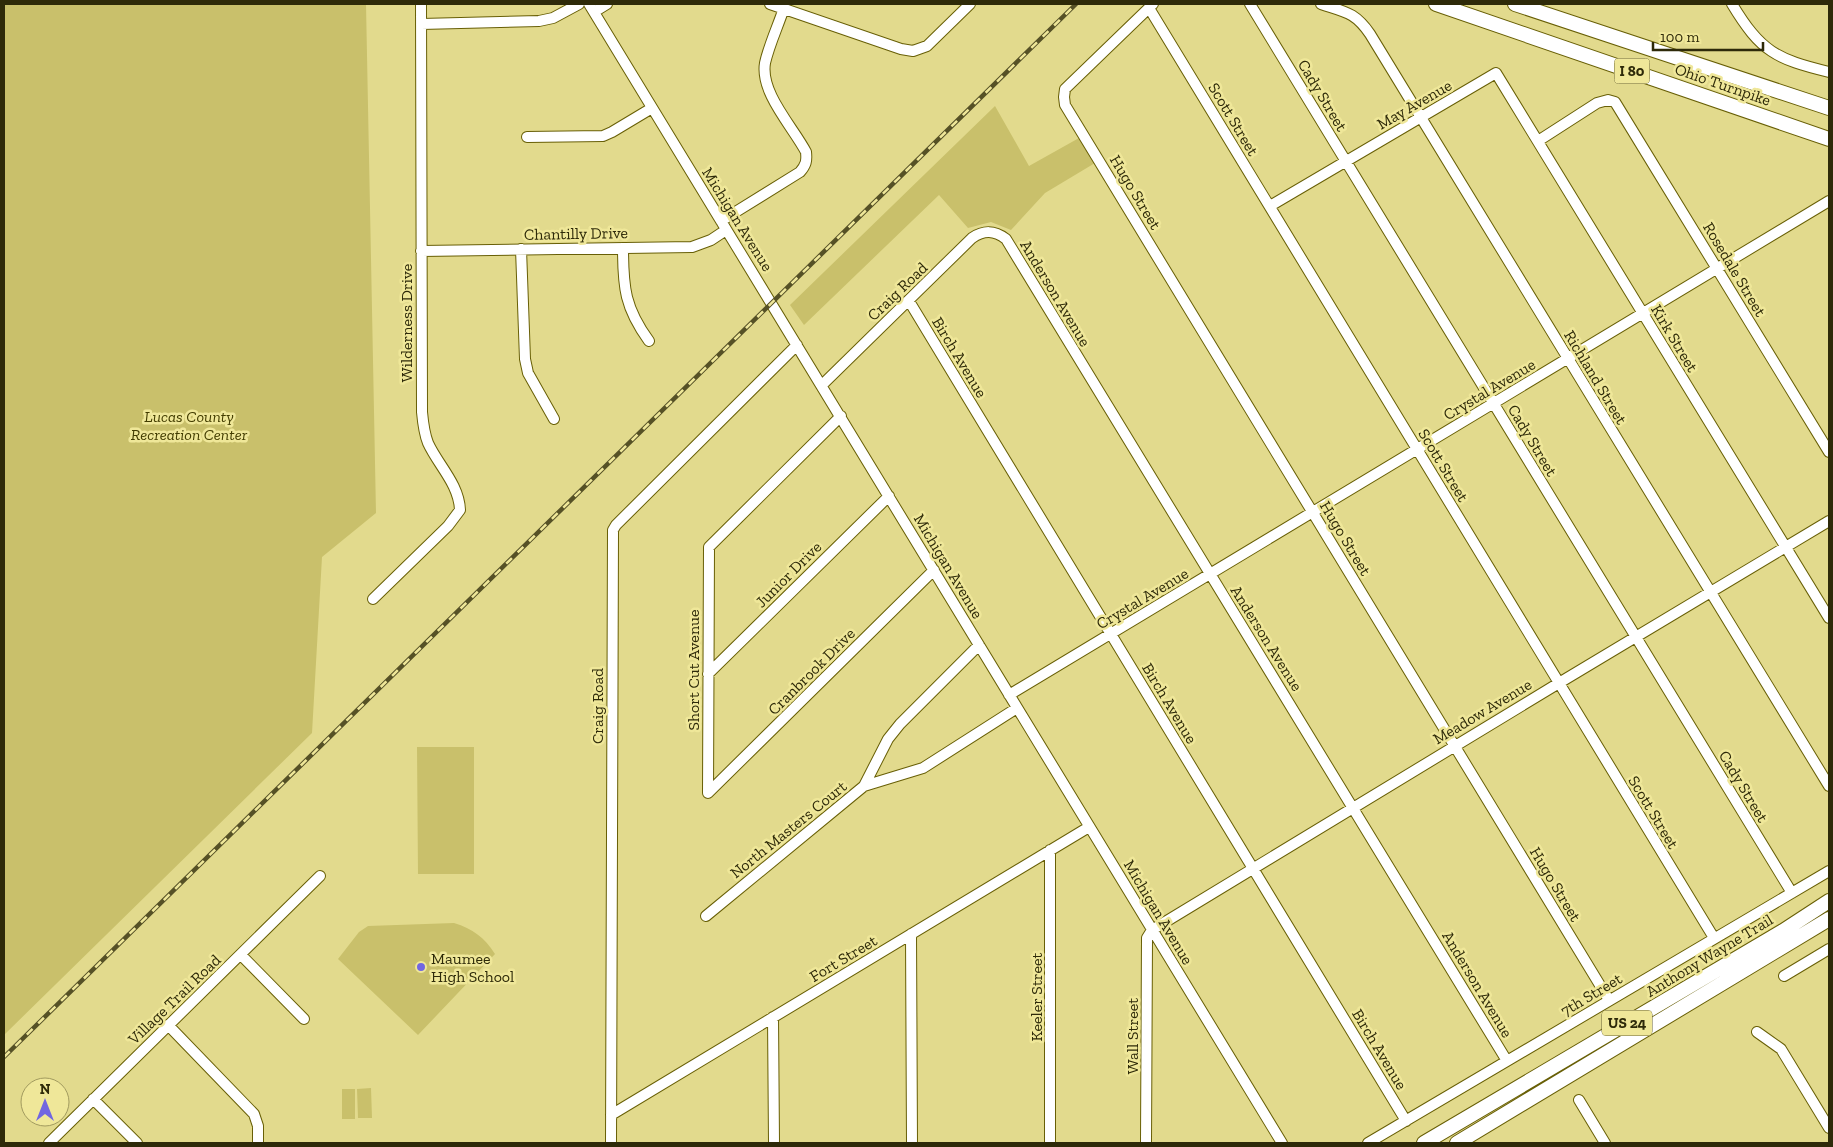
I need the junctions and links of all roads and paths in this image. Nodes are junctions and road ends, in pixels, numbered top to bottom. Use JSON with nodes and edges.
{"nodes":[{"id":1,"x":421,"y":4,"type":"edge"},
{"id":2,"x":579,"y":4,"type":"edge"},
{"id":3,"x":607,"y":4,"type":"edge"},
{"id":4,"x":770,"y":4,"type":"edge"},
{"id":5,"x":970,"y":4,"type":"edge"},
{"id":6,"x":1250,"y":4,"type":"edge"},
{"id":7,"x":1321,"y":4,"type":"edge"},
{"id":8,"x":1436,"y":4,"type":"edge"},
{"id":9,"x":1514,"y":4,"type":"edge"},
{"id":10,"x":1732,"y":4,"type":"edge"},
{"id":11,"x":1151,"y":6,"type":"edge"},
{"id":12,"x":591,"y":8,"type":"edge"},
{"id":13,"x":784,"y":8,"type":"junction"},
{"id":14,"x":421,"y":24,"type":"junction"},
{"id":15,"x":1829,"y":72,"type":"edge"},
{"id":16,"x":1496,"y":73,"type":"joint"},
{"id":17,"x":652,"y":108,"type":"junction"},
{"id":18,"x":1829,"y":108,"type":"edge"},
{"id":19,"x":1420,"y":117,"type":"junction"},
{"id":20,"x":526,"y":137,"type":"dead end"},
{"id":21,"x":1829,"y":139,"type":"edge"},
{"id":22,"x":1538,"y":141,"type":"junction"},
{"id":23,"x":1346,"y":162,"type":"junction"},
{"id":24,"x":1829,"y":201,"type":"edge"},
{"id":25,"x":1270,"y":206,"type":"junction"},
{"id":26,"x":721,"y":221,"type":"junction"},
{"id":27,"x":726,"y":230,"type":"junction"},
{"id":28,"x":999,"y":234,"type":"joint"},
{"id":29,"x":623,"y":248,"type":"junction"},
{"id":30,"x":521,"y":249,"type":"junction"},
{"id":31,"x":421,"y":251,"type":"junction"},
{"id":32,"x":1718,"y":269,"type":"junction"},
{"id":33,"x":909,"y":301,"type":"junction"},
{"id":34,"x":1643,"y":314,"type":"junction"},
{"id":35,"x":649,"y":341,"type":"dead end"},
{"id":36,"x":797,"y":345,"type":"junction"},
{"id":37,"x":1568,"y":359,"type":"junction"},
{"id":38,"x":822,"y":385,"type":"junction"},
{"id":39,"x":1494,"y":404,"type":"junction"},
{"id":40,"x":841,"y":416,"type":"junction"},
{"id":41,"x":554,"y":419,"type":"dead end"},
{"id":42,"x":1417,"y":450,"type":"junction"},
{"id":43,"x":1829,"y":452,"type":"edge"},
{"id":44,"x":889,"y":496,"type":"junction"},
{"id":45,"x":1313,"y":512,"type":"junction"},
{"id":46,"x":1829,"y":521,"type":"edge"},
{"id":47,"x":1786,"y":547,"type":"junction"},
{"id":48,"x":934,"y":570,"type":"junction"},
{"id":49,"x":1210,"y":574,"type":"junction"},
{"id":50,"x":1710,"y":591,"type":"junction"},
{"id":51,"x":373,"y":599,"type":"dead end"},
{"id":52,"x":1829,"y":618,"type":"edge"},
{"id":53,"x":1110,"y":634,"type":"junction"},
{"id":54,"x":1635,"y":636,"type":"junction"},
{"id":55,"x":979,"y":645,"type":"junction"},
{"id":56,"x":708,"y":674,"type":"junction"},
{"id":57,"x":1558,"y":683,"type":"junction"},
{"id":58,"x":1010,"y":695,"type":"junction"},
{"id":59,"x":1017,"y":708,"type":"junction"},
{"id":60,"x":1455,"y":746,"type":"junction"},
{"id":61,"x":864,"y":786,"type":"junction"},
{"id":62,"x":1829,"y":786,"type":"edge"},
{"id":63,"x":708,"y":793,"type":"joint"},
{"id":64,"x":1353,"y":807,"type":"junction"},
{"id":65,"x":1089,"y":827,"type":"junction"},
{"id":66,"x":1050,"y":850,"type":"junction"},
{"id":67,"x":1252,"y":868,"type":"junction"},
{"id":68,"x":1829,"y":871,"type":"edge"},
{"id":69,"x":320,"y":876,"type":"dead end"},
{"id":70,"x":1792,"y":892,"type":"junction"},
{"id":71,"x":1829,"y":900,"type":"edge"},
{"id":72,"x":706,"y":916,"type":"dead end"},
{"id":73,"x":1829,"y":919,"type":"edge"},
{"id":74,"x":1152,"y":930,"type":"junction"},
{"id":75,"x":911,"y":934,"type":"junction"},
{"id":76,"x":1714,"y":938,"type":"junction"},
{"id":77,"x":1829,"y":949,"type":"edge"},
{"id":78,"x":241,"y":954,"type":"junction"},
{"id":79,"x":1784,"y":976,"type":"dead end"},
{"id":80,"x":1609,"y":1000,"type":"junction"},
{"id":81,"x":774,"y":1017,"type":"junction"},
{"id":82,"x":304,"y":1018,"type":"dead end"},
{"id":83,"x":168,"y":1025,"type":"junction"},
{"id":84,"x":1757,"y":1032,"type":"dead end"},
{"id":85,"x":1507,"y":1061,"type":"junction"},
{"id":86,"x":94,"y":1099,"type":"junction"},
{"id":87,"x":1579,"y":1100,"type":"dead end"},
{"id":88,"x":611,"y":1115,"type":"junction"},
{"id":89,"x":1406,"y":1121,"type":"junction"},
{"id":90,"x":1829,"y":1128,"type":"edge"},
{"id":91,"x":49,"y":1143,"type":"edge"},
{"id":92,"x":137,"y":1143,"type":"edge"},
{"id":93,"x":258,"y":1143,"type":"edge"},
{"id":94,"x":611,"y":1143,"type":"edge"},
{"id":95,"x":774,"y":1143,"type":"edge"},
{"id":96,"x":912,"y":1143,"type":"edge"},
{"id":97,"x":1050,"y":1143,"type":"edge"},
{"id":98,"x":1146,"y":1143,"type":"edge"},
{"id":99,"x":1282,"y":1143,"type":"edge"},
{"id":100,"x":1368,"y":1143,"type":"edge"},
{"id":101,"x":1424,"y":1143,"type":"edge"},
{"id":102,"x":1456,"y":1143,"type":"edge"},
{"id":103,"x":1605,"y":1143,"type":"edge"}],
"edges":[{"from":1,"to":14,"type":"street","name":"Wilderness Drive"},
{"from":2,"to":14,"type":"street"},
{"from":3,"to":12,"type":"street"},
{"from":4,"to":13,"type":"street"},
{"from":5,"to":13,"type":"street"},
{"from":6,"to":23,"type":"street","name":"Cady Street"},
{"from":7,"to":19,"type":"street","name":"Richland Street"},
{"from":8,"to":21,"type":"highway","name":"Ohio Turnpike","number":"I 80"},
{"from":9,"to":18,"type":"highway","name":"Ohio Turnpike","number":"I 80"},
{"from":10,"to":15,"type":"street"},
{"from":11,"to":25,"type":"street","name":"Scott Street"},
{"from":11,"to":45,"type":"street","name":"Hugo Street"},
{"from":12,"to":17,"type":"street","name":"Michigan Avenue"},
{"from":13,"to":26,"type":"street"},
{"from":14,"to":31,"type":"street","name":"Wilderness Drive"},
{"from":16,"to":19,"type":"street","name":"May Avenue"},
{"from":16,"to":22,"type":"street","name":"Kirk Street"},
{"from":17,"to":20,"type":"street"},
{"from":17,"to":26,"type":"street","name":"Michigan Avenue"},
{"from":19,"to":23,"type":"street","name":"May Avenue"},
{"from":19,"to":37,"type":"street","name":"Richland Street"},
{"from":22,"to":32,"type":"street","name":"Rosedale Street"},
{"from":22,"to":34,"type":"street","name":"Kirk Street"},
{"from":23,"to":25,"type":"street","name":"May Avenue"},
{"from":23,"to":39,"type":"street","name":"Cady Street"},
{"from":24,"to":32,"type":"street","name":"Crystal Avenue"},
{"from":25,"to":42,"type":"street","name":"Scott Street"},
{"from":26,"to":27,"type":"street","name":"Michigan Avenue"},
{"from":27,"to":29,"type":"street","name":"Chantilly Drive"},
{"from":27,"to":36,"type":"street","name":"Michigan Avenue"},
{"from":28,"to":33,"type":"street","name":"Craig Road"},
{"from":28,"to":49,"type":"street","name":"Anderson Avenue"},
{"from":29,"to":30,"type":"street","name":"Chantilly Drive"},
{"from":29,"to":35,"type":"street"},
{"from":30,"to":31,"type":"street","name":"Chantilly Drive"},
{"from":30,"to":41,"type":"street"},
{"from":31,"to":51,"type":"street","name":"Wilderness Drive"},
{"from":32,"to":34,"type":"street","name":"Crystal Avenue"},
{"from":32,"to":43,"type":"street","name":"Rosedale Street"},
{"from":33,"to":38,"type":"street","name":"Craig Road"},
{"from":33,"to":53,"type":"street","name":"Birch Avenue"},
{"from":34,"to":37,"type":"street","name":"Crystal Avenue"},
{"from":34,"to":47,"type":"street","name":"Kirk Street"},
{"from":36,"to":38,"type":"street","name":"Michigan Avenue"},
{"from":36,"to":88,"type":"street","name":"Craig Road"},
{"from":37,"to":39,"type":"street","name":"Crystal Avenue"},
{"from":37,"to":50,"type":"street","name":"Richland Street"},
{"from":38,"to":40,"type":"street","name":"Michigan Avenue"},
{"from":39,"to":42,"type":"street","name":"Crystal Avenue"},
{"from":39,"to":54,"type":"street","name":"Cady Street"},
{"from":40,"to":44,"type":"street","name":"Michigan Avenue"},
{"from":40,"to":56,"type":"street","name":"Short Cut Avenue"},
{"from":42,"to":45,"type":"street","name":"Crystal Avenue"},
{"from":42,"to":57,"type":"street","name":"Scott Street"},
{"from":44,"to":48,"type":"street","name":"Michigan Avenue"},
{"from":44,"to":56,"type":"street","name":"Junior Drive"},
{"from":45,"to":49,"type":"street","name":"Crystal Avenue"},
{"from":45,"to":60,"type":"street","name":"Hugo Street"},
{"from":46,"to":47,"type":"street","name":"Meadow Avenue"},
{"from":47,"to":50,"type":"street","name":"Meadow Avenue"},
{"from":47,"to":52,"type":"street","name":"Kirk Street"},
{"from":48,"to":55,"type":"street","name":"Michigan Avenue"},
{"from":48,"to":63,"type":"street","name":"Cranbrook Drive"},
{"from":49,"to":53,"type":"street","name":"Crystal Avenue"},
{"from":49,"to":64,"type":"street","name":"Anderson Avenue"},
{"from":50,"to":54,"type":"street","name":"Meadow Avenue"},
{"from":50,"to":62,"type":"street","name":"Richland Street"},
{"from":53,"to":58,"type":"street","name":"Crystal Avenue"},
{"from":53,"to":67,"type":"street","name":"Birch Avenue"},
{"from":54,"to":57,"type":"street","name":"Meadow Avenue"},
{"from":54,"to":70,"type":"street","name":"Cady Street"},
{"from":55,"to":58,"type":"street","name":"Michigan Avenue"},
{"from":55,"to":61,"type":"street","name":"North Masters Court"},
{"from":56,"to":63,"type":"street","name":"Short Cut Avenue"},
{"from":57,"to":60,"type":"street","name":"Meadow Avenue"},
{"from":57,"to":76,"type":"street","name":"Scott Street"},
{"from":58,"to":59,"type":"street","name":"Michigan Avenue"},
{"from":59,"to":61,"type":"street"},
{"from":59,"to":65,"type":"street","name":"Michigan Avenue"},
{"from":60,"to":64,"type":"street","name":"Meadow Avenue"},
{"from":60,"to":80,"type":"street","name":"Hugo Street"},
{"from":61,"to":72,"type":"street","name":"North Masters Court"},
{"from":64,"to":67,"type":"street","name":"Meadow Avenue"},
{"from":64,"to":85,"type":"street","name":"Anderson Avenue"},
{"from":65,"to":66,"type":"street","name":"Fort Street"},
{"from":65,"to":74,"type":"street","name":"Michigan Avenue"},
{"from":66,"to":75,"type":"street","name":"Fort Street"},
{"from":66,"to":97,"type":"street","name":"Keeler Street"},
{"from":67,"to":74,"type":"street","name":"Meadow Avenue"},
{"from":67,"to":89,"type":"street","name":"Birch Avenue"},
{"from":68,"to":70,"type":"street","name":"7th Street"},
{"from":69,"to":78,"type":"street","name":"Village Trail Road"},
{"from":70,"to":76,"type":"street","name":"7th Street"},
{"from":71,"to":101,"type":"highway","name":"Anthony Wayne Trail","number":"US 24"},
{"from":73,"to":102,"type":"highway","name":"Anthony Wayne Trail","number":"US 24"},
{"from":74,"to":98,"type":"street","name":"Wall Street"},
{"from":74,"to":99,"type":"street","name":"Michigan Avenue"},
{"from":75,"to":81,"type":"street","name":"Fort Street"},
{"from":75,"to":96,"type":"street"},
{"from":76,"to":80,"type":"street","name":"7th Street"},
{"from":77,"to":79,"type":"street"},
{"from":78,"to":82,"type":"street"},
{"from":78,"to":83,"type":"street","name":"Village Trail Road"},
{"from":80,"to":85,"type":"street","name":"7th Street"},
{"from":81,"to":88,"type":"street","name":"Fort Street"},
{"from":81,"to":95,"type":"street"},
{"from":83,"to":86,"type":"street","name":"Village Trail Road"},
{"from":83,"to":93,"type":"street"},
{"from":84,"to":90,"type":"street"},
{"from":85,"to":89,"type":"street","name":"7th Street"},
{"from":86,"to":91,"type":"street","name":"Village Trail Road"},
{"from":86,"to":92,"type":"street"},
{"from":87,"to":103,"type":"street"},
{"from":88,"to":94,"type":"street","name":"Craig Road"},
{"from":89,"to":100,"type":"street","name":"7th Street"}]}
